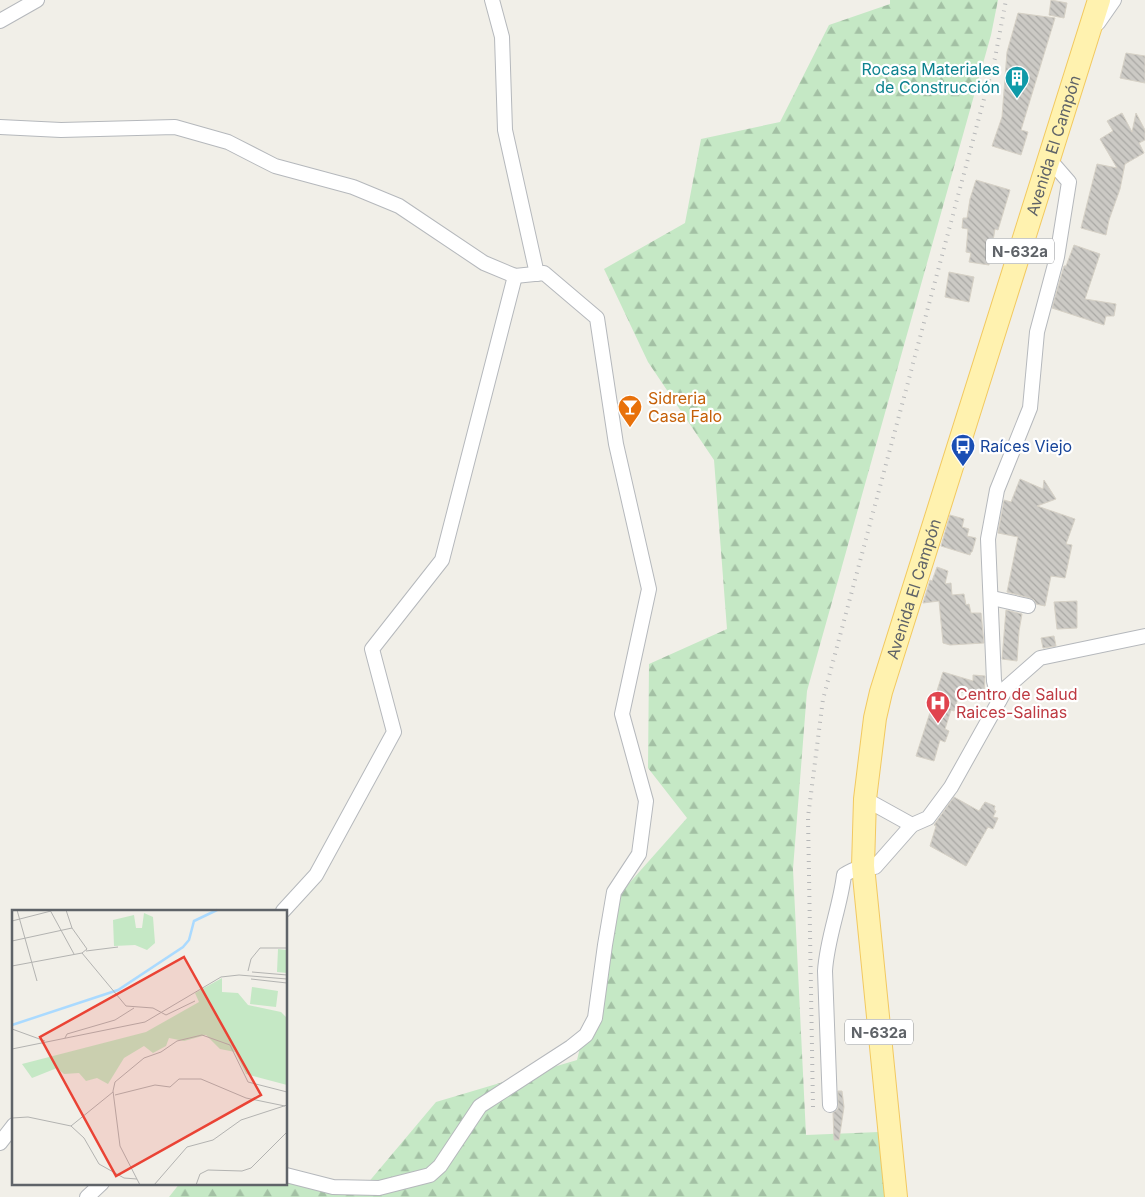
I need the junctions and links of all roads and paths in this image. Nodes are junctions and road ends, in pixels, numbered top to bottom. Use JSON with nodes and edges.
{"nodes":[{"id":1,"x":37,"y":0,"type":"edge"},
{"id":2,"x":492,"y":0,"type":"edge"},
{"id":3,"x":1099,"y":0,"type":"edge"},
{"id":4,"x":1114,"y":0,"type":"edge"},
{"id":5,"x":0,"y":20,"type":"edge"},
{"id":6,"x":1087,"y":38,"type":"junction"},
{"id":7,"x":0,"y":128,"type":"edge"},
{"id":8,"x":1049,"y":159,"type":"junction"},
{"id":9,"x":537,"y":274,"type":"junction"},
{"id":10,"x":515,"y":276,"type":"junction"},
{"id":11,"x":992,"y":598,"type":"junction"},
{"id":12,"x":1028,"y":606,"type":"dead end"},
{"id":13,"x":1145,"y":636,"type":"edge"},
{"id":14,"x":999,"y":701,"type":"junction"},
{"id":15,"x":865,"y":799,"type":"junction"},
{"id":16,"x":912,"y":825,"type":"junction"},
{"id":17,"x":863,"y":866,"type":"junction"},
{"id":18,"x":284,"y":910,"type":"edge"},
{"id":19,"x":830,"y":1105,"type":"dead end"},
{"id":20,"x":12,"y":1128,"type":"edge"},
{"id":21,"x":0,"y":1143,"type":"edge"},
{"id":22,"x":288,"y":1176,"type":"edge"},
{"id":23,"x":101,"y":1184,"type":"edge"},
{"id":24,"x":87,"y":1197,"type":"edge"},
{"id":25,"x":896,"y":1197,"type":"edge"}],
"edges":[{"from":1,"to":5,"type":"street"},
{"from":2,"to":9,"type":"street"},
{"from":3,"to":6,"type":"main road","name":"Avenida El Campón","number":"N-632a"},
{"from":4,"to":6,"type":"street"},
{"from":6,"to":8,"type":"main road","name":"Avenida El Campón","number":"N-632a"},
{"from":7,"to":10,"type":"street"},
{"from":8,"to":11,"type":"street"},
{"from":8,"to":15,"type":"main road","name":"Avenida El Campón","number":"N-632a"},
{"from":9,"to":10,"type":"street"},
{"from":9,"to":22,"type":"street"},
{"from":10,"to":18,"type":"street"},
{"from":11,"to":12,"type":"street"},
{"from":11,"to":14,"type":"street"},
{"from":13,"to":14,"type":"street"},
{"from":14,"to":16,"type":"street"},
{"from":15,"to":16,"type":"street"},
{"from":15,"to":17,"type":"main road","name":"Avenida El Campón","number":"N-632a"},
{"from":16,"to":17,"type":"street"},
{"from":17,"to":19,"type":"street"},
{"from":17,"to":25,"type":"main road","name":"Avenida El Campón","number":"N-632a"},
{"from":20,"to":21,"type":"street"},
{"from":23,"to":24,"type":"street"}]}
